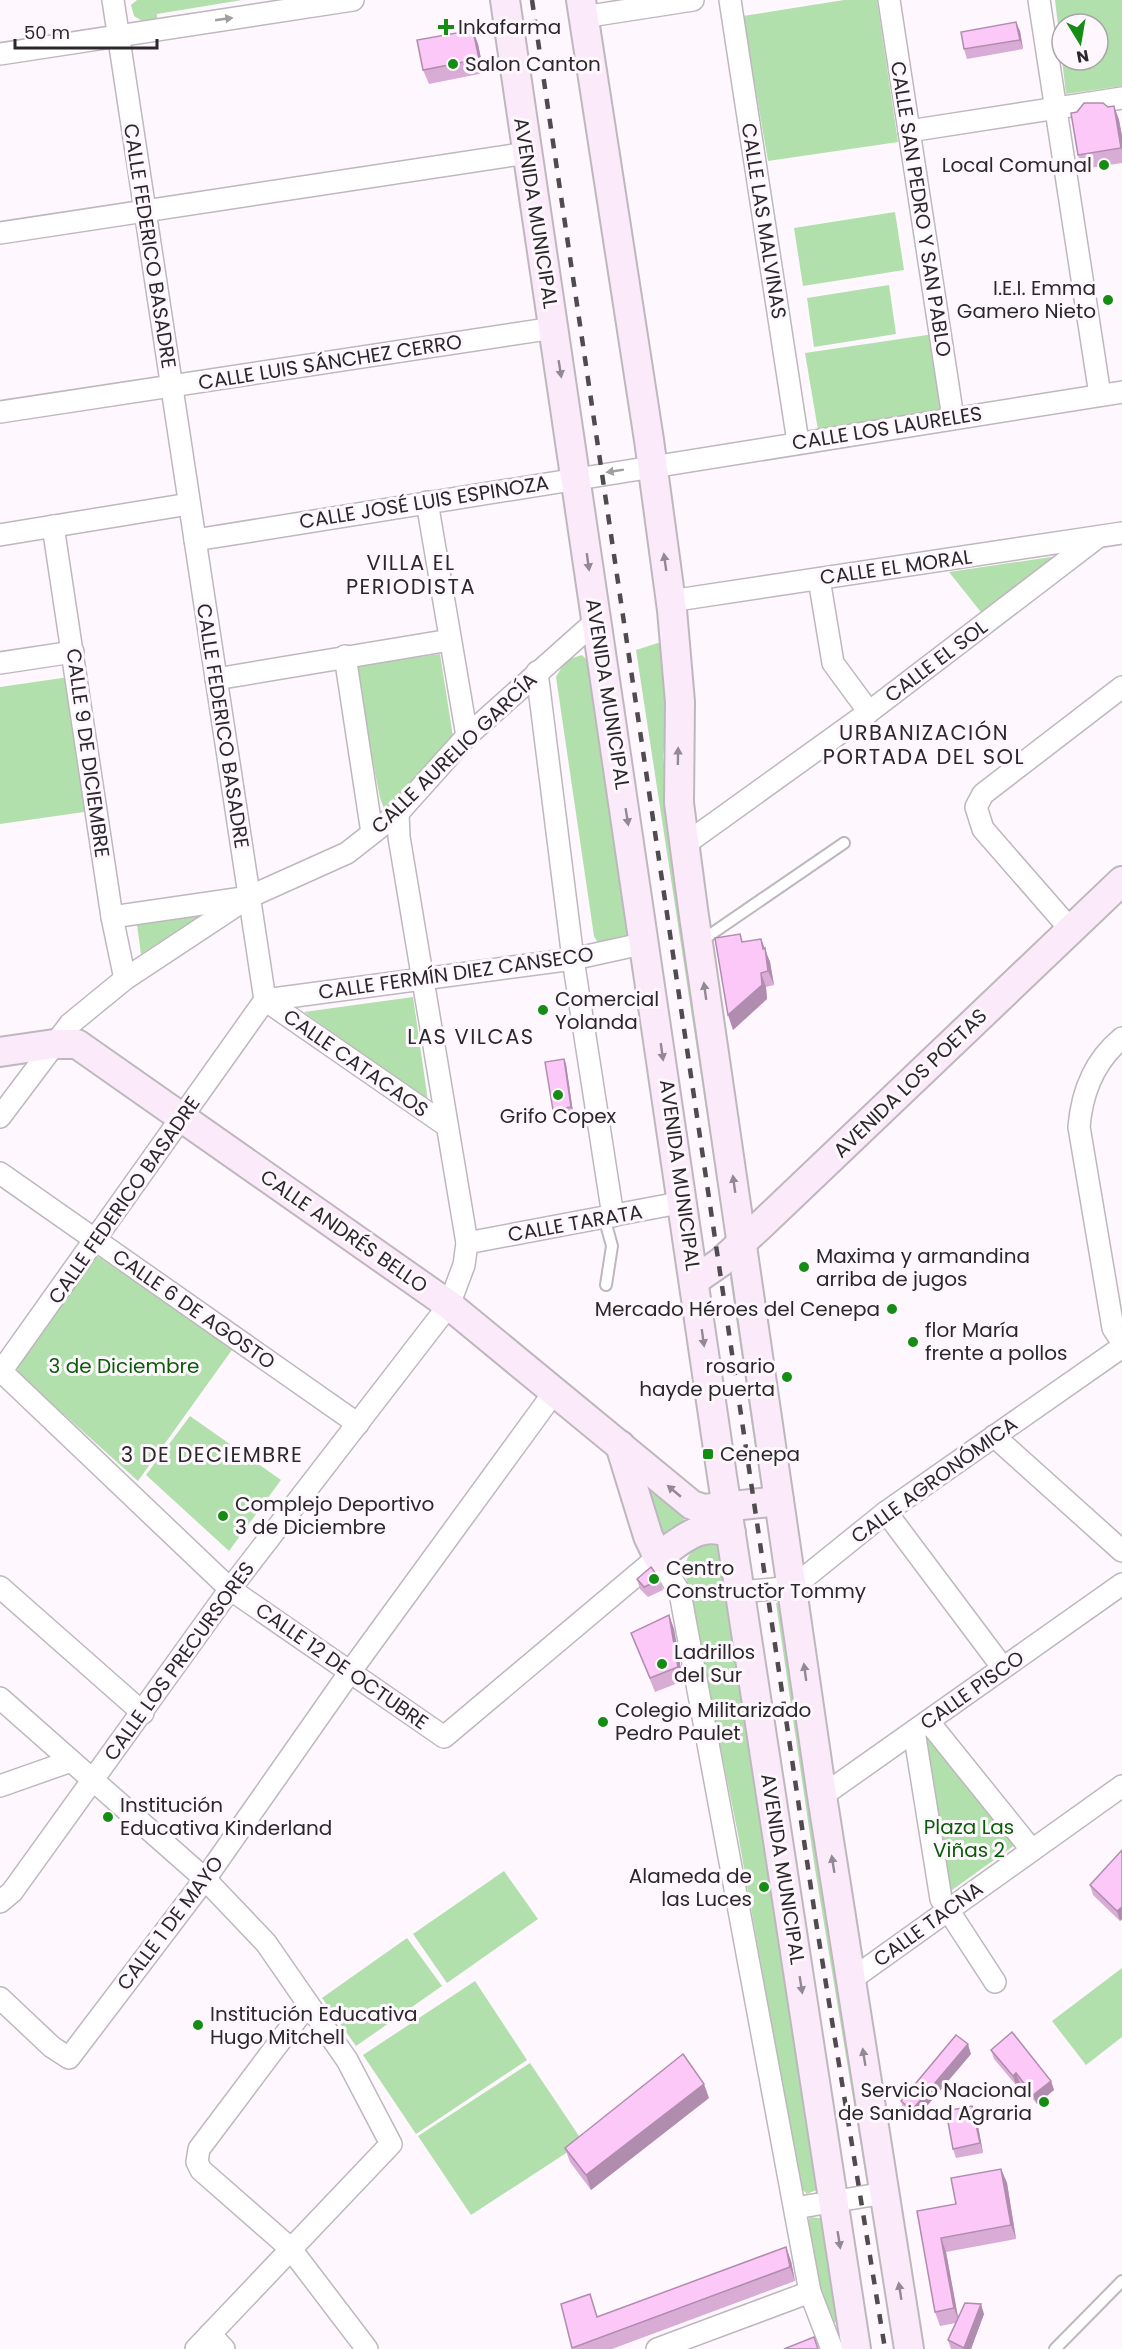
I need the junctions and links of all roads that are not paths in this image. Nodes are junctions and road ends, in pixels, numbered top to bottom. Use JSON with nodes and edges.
{"nodes":[{"id":1,"x":113,"y":0,"type":"edge"},
{"id":2,"x":353,"y":0,"type":"edge"},
{"id":3,"x":505,"y":0,"type":"edge"},
{"id":4,"x":693,"y":0,"type":"edge"},
{"id":5,"x":730,"y":0,"type":"edge"},
{"id":6,"x":889,"y":0,"type":"edge"},
{"id":7,"x":1039,"y":0,"type":"edge"},
{"id":8,"x":582,"y":8,"type":"edge"},
{"id":9,"x":118,"y":35,"type":"junction"},
{"id":10,"x":0,"y":54,"type":"edge"},
{"id":11,"x":1122,"y":98,"type":"edge"},
{"id":12,"x":1056,"y":108,"type":"junction"},
{"id":13,"x":909,"y":131,"type":"junction"},
{"id":14,"x":527,"y":153,"type":"junction"},
{"id":15,"x":145,"y":211,"type":"junction"},
{"id":16,"x":0,"y":233,"type":"edge"},
{"id":17,"x":554,"y":328,"type":"junction"},
{"id":18,"x":172,"y":386,"type":"junction"},
{"id":19,"x":1122,"y":392,"type":"edge"},
{"id":20,"x":1100,"y":395,"type":"junction"},
{"id":21,"x":0,"y":412,"type":"edge"},
{"id":22,"x":953,"y":418,"type":"junction"},
{"id":23,"x":798,"y":442,"type":"junction"},
{"id":24,"x":652,"y":465,"type":"junction"},
{"id":25,"x":577,"y":477,"type":"junction"},
{"id":26,"x":427,"y":502,"type":"junction"},
{"id":27,"x":189,"y":504,"type":"junction"},
{"id":28,"x":53,"y":526,"type":"junction"},
{"id":29,"x":1122,"y":533,"type":"edge"},
{"id":30,"x":0,"y":535,"type":"edge"},
{"id":31,"x":1098,"y":537,"type":"junction"},
{"id":32,"x":195,"y":540,"type":"junction"},
{"id":33,"x":819,"y":579,"type":"junction"},
{"id":34,"x":670,"y":601,"type":"junction"},
{"id":35,"x":596,"y":621,"type":"junction"},
{"id":36,"x":450,"y":640,"type":"junction"},
{"id":37,"x":73,"y":652,"type":"junction"},
{"id":38,"x":345,"y":656,"type":"junction"},
{"id":39,"x":0,"y":663,"type":"edge"},
{"id":40,"x":537,"y":672,"type":"junction"},
{"id":41,"x":216,"y":679,"type":"junction"},
{"id":42,"x":1122,"y":687,"type":"edge"},
{"id":43,"x":870,"y":712,"type":"junction"},
{"id":44,"x":467,"y":736,"type":"junction"},
{"id":45,"x":398,"y":813,"type":"junction"},
{"id":46,"x":372,"y":833,"type":"junction"},
{"id":47,"x":844,"y":843,"type":"dead end"},
{"id":48,"x":684,"y":845,"type":"junction"},
{"id":49,"x":1122,"y":881,"type":"edge"},
{"id":50,"x":249,"y":897,"type":"junction"},
{"id":51,"x":112,"y":917,"type":"junction"},
{"id":52,"x":1071,"y":930,"type":"junction"},
{"id":53,"x":646,"y":943,"type":"junction"},
{"id":54,"x":698,"y":944,"type":"junction"},
{"id":55,"x":573,"y":959,"type":"junction"},
{"id":56,"x":125,"y":979,"type":"junction"},
{"id":57,"x":422,"y":980,"type":"junction"},
{"id":58,"x":265,"y":1000,"type":"junction"},
{"id":59,"x":1121,"y":1040,"type":"edge"},
{"id":60,"x":54,"y":1044,"type":"junction"},
{"id":61,"x":0,"y":1052,"type":"edge"},
{"id":62,"x":0,"y":1118,"type":"edge"},
{"id":63,"x":183,"y":1118,"type":"junction"},
{"id":64,"x":447,"y":1126,"type":"junction"},
{"id":65,"x":0,"y":1173,"type":"edge"},
{"id":66,"x":684,"y":1202,"type":"junction"},
{"id":67,"x":608,"y":1216,"type":"junction"},
{"id":68,"x":96,"y":1240,"type":"junction"},
{"id":69,"x":742,"y":1242,"type":"junction"},
{"id":70,"x":467,"y":1243,"type":"junction"},
{"id":71,"x":695,"y":1280,"type":"junction"},
{"id":72,"x":606,"y":1285,"type":"dead end"},
{"id":73,"x":450,"y":1305,"type":"junction"},
{"id":74,"x":1122,"y":1342,"type":"edge"},
{"id":75,"x":1122,"y":1347,"type":"edge"},
{"id":76,"x":1,"y":1372,"type":"edge"},
{"id":77,"x":555,"y":1391,"type":"junction"},
{"id":78,"x":358,"y":1424,"type":"junction"},
{"id":79,"x":994,"y":1436,"type":"junction"},
{"id":80,"x":620,"y":1445,"type":"junction"},
{"id":81,"x":779,"y":1501,"type":"junction"},
{"id":82,"x":886,"y":1512,"type":"junction"},
{"id":83,"x":729,"y":1519,"type":"junction"},
{"id":84,"x":1122,"y":1551,"type":"edge"},
{"id":85,"x":658,"y":1557,"type":"junction"},
{"id":86,"x":1122,"y":1584,"type":"edge"},
{"id":87,"x":0,"y":1587,"type":"edge"},
{"id":88,"x":793,"y":1587,"type":"junction"},
{"id":89,"x":230,"y":1589,"type":"junction"},
{"id":90,"x":741,"y":1592,"type":"junction"},
{"id":91,"x":1002,"y":1668,"type":"junction"},
{"id":92,"x":350,"y":1672,"type":"junction"},
{"id":93,"x":0,"y":1698,"type":"edge"},
{"id":94,"x":143,"y":1713,"type":"junction"},
{"id":95,"x":921,"y":1726,"type":"junction"},
{"id":96,"x":71,"y":1761,"type":"junction"},
{"id":97,"x":93,"y":1780,"type":"junction"},
{"id":98,"x":0,"y":1786,"type":"edge"},
{"id":99,"x":1122,"y":1786,"type":"edge"},
{"id":100,"x":822,"y":1796,"type":"junction"},
{"id":101,"x":1030,"y":1849,"type":"junction"},
{"id":102,"x":205,"y":1879,"type":"junction"},
{"id":103,"x":0,"y":1902,"type":"edge"},
{"id":104,"x":946,"y":1911,"type":"junction"},
{"id":105,"x":852,"y":1979,"type":"junction"},
{"id":106,"x":995,"y":1982,"type":"dead end"},
{"id":107,"x":0,"y":1998,"type":"edge"},
{"id":108,"x":308,"y":2004,"type":"junction"},
{"id":109,"x":885,"y":2193,"type":"junction"},
{"id":110,"x":834,"y":2202,"type":"junction"},
{"id":111,"x":795,"y":2208,"type":"junction"},
{"id":112,"x":290,"y":2248,"type":"junction"},
{"id":113,"x":1122,"y":2281,"type":"edge"},
{"id":114,"x":810,"y":2292,"type":"junction"},
{"id":115,"x":210,"y":2344,"type":"edge"},
{"id":116,"x":368,"y":2349,"type":"edge"},
{"id":117,"x":657,"y":2349,"type":"edge"},
{"id":118,"x":832,"y":2349,"type":"edge"},
{"id":119,"x":856,"y":2349,"type":"edge"},
{"id":120,"x":909,"y":2349,"type":"edge"},
{"id":121,"x":1055,"y":2349,"type":"edge"}],
"edges":[{"from":1,"to":9,"type":"street","name":"CALLE FEDERICO BASADRE"},
{"from":9,"to":2,"type":"street","one_way":true},
{"from":3,"to":14,"type":"main road","name":"AVENIDA MUNICIPAL"},
{"from":4,"to":8,"type":"street"},
{"from":5,"to":23,"type":"street","name":"CALLE LAS MALVINAS"},
{"from":6,"to":13,"type":"street","name":"CALLE SAN PEDRO Y SAN PABLO"},
{"from":7,"to":12,"type":"street"},
{"from":8,"to":24,"type":"main road"},
{"from":9,"to":10,"type":"street"},
{"from":9,"to":15,"type":"street","name":"CALLE FEDERICO BASADRE"},
{"from":11,"to":12,"type":"street"},
{"from":12,"to":13,"type":"street"},
{"from":12,"to":20,"type":"street"},
{"from":13,"to":22,"type":"street","name":"CALLE SAN PEDRO Y SAN PABLO"},
{"from":14,"to":15,"type":"street"},
{"from":14,"to":17,"type":"main road","name":"AVENIDA MUNICIPAL"},
{"from":15,"to":16,"type":"street"},
{"from":15,"to":18,"type":"street","name":"CALLE FEDERICO BASADRE"},
{"from":17,"to":18,"type":"street","name":"CALLE LUIS SÁNCHEZ CERRO"},
{"from":17,"to":25,"type":"main road","name":"AVENIDA MUNICIPAL","one_way":true},
{"from":18,"to":21,"type":"street","name":"CALLE LUIS SÁNCHEZ CERRO"},
{"from":18,"to":27,"type":"street","name":"CALLE FEDERICO BASADRE"},
{"from":19,"to":20,"type":"street","name":"CALLE LOS LAURELES"},
{"from":20,"to":22,"type":"street","name":"CALLE LOS LAURELES"},
{"from":22,"to":23,"type":"street","name":"CALLE LOS LAURELES"},
{"from":23,"to":24,"type":"street","name":"CALLE LOS LAURELES"},
{"from":24,"to":25,"type":"street","name":"CALLE JOSÉ LUIS ESPINOZA","one_way":true},
{"from":34,"to":24,"type":"main road","one_way":true},
{"from":25,"to":26,"type":"street","name":"CALLE JOSÉ LUIS ESPINOZA"},
{"from":25,"to":35,"type":"main road","name":"AVENIDA MUNICIPAL","one_way":true},
{"from":26,"to":32,"type":"street","name":"CALLE JOSÉ LUIS ESPINOZA"},
{"from":26,"to":36,"type":"street"},
{"from":27,"to":28,"type":"street"},
{"from":27,"to":32,"type":"street","name":"CALLE FEDERICO BASADRE"},
{"from":28,"to":30,"type":"street"},
{"from":28,"to":37,"type":"street","name":"CALLE 9 DE DICIEMBRE"},
{"from":29,"to":31,"type":"street","name":"CALLE EL MORAL"},
{"from":31,"to":33,"type":"street","name":"CALLE EL MORAL"},
{"from":31,"to":43,"type":"street","name":"CALLE EL SOL"},
{"from":32,"to":41,"type":"street","name":"CALLE FEDERICO BASADRE"},
{"from":33,"to":34,"type":"street","name":"CALLE EL MORAL"},
{"from":33,"to":43,"type":"street"},
{"from":48,"to":34,"type":"main road","one_way":true},
{"from":35,"to":40,"type":"street","name":"CALLE AURELIO GARCÍA"},
{"from":35,"to":53,"type":"main road","name":"AVENIDA MUNICIPAL","one_way":true},
{"from":36,"to":38,"type":"street"},
{"from":36,"to":44,"type":"street"},
{"from":37,"to":39,"type":"street"},
{"from":37,"to":51,"type":"street","name":"CALLE 9 DE DICIEMBRE"},
{"from":38,"to":41,"type":"street"},
{"from":38,"to":46,"type":"street"},
{"from":40,"to":44,"type":"street","name":"CALLE AURELIO GARCÍA"},
{"from":40,"to":55,"type":"street"},
{"from":41,"to":50,"type":"street","name":"CALLE FEDERICO BASADRE"},
{"from":42,"to":52,"type":"street"},
{"from":43,"to":48,"type":"street","name":"CALLE EL SOL"},
{"from":44,"to":45,"type":"street","name":"CALLE AURELIO GARCÍA"},
{"from":45,"to":46,"type":"street","name":"CALLE AURELIO GARCÍA"},
{"from":45,"to":57,"type":"street","name":"CALLE LOS PRECURSORES"},
{"from":46,"to":50,"type":"street","name":"CALLE AURELIO GARCÍA"},
{"from":47,"to":54,"type":"lane"},
{"from":48,"to":54,"type":"main road"},
{"from":49,"to":52,"type":"main road","name":"AVENIDA LOS POETAS"},
{"from":50,"to":51,"type":"street"},
{"from":50,"to":56,"type":"street","name":"CALLE AURELIO GARCÍA"},
{"from":50,"to":58,"type":"street","name":"CALLE FEDERICO BASADRE"},
{"from":51,"to":56,"type":"street","name":"CALLE 9 DE DICIEMBRE"},
{"from":52,"to":69,"type":"main road","name":"AVENIDA LOS POETAS"},
{"from":53,"to":55,"type":"street","name":"CALLE FERMÍN DIEZ CANSECO"},
{"from":53,"to":66,"type":"main road","name":"AVENIDA MUNICIPAL","one_way":true},
{"from":69,"to":54,"type":"main road","one_way":true},
{"from":55,"to":57,"type":"street","name":"CALLE FERMÍN DIEZ CANSECO"},
{"from":55,"to":67,"type":"street"},
{"from":56,"to":60,"type":"street","name":"CALLE AURELIO GARCÍA"},
{"from":57,"to":58,"type":"street","name":"CALLE FERMÍN DIEZ CANSECO"},
{"from":57,"to":64,"type":"street","name":"CALLE LOS PRECURSORES"},
{"from":58,"to":63,"type":"street","name":"CALLE FEDERICO BASADRE"},
{"from":58,"to":64,"type":"street","name":"CALLE CATACAOS"},
{"from":59,"to":74,"type":"street"},
{"from":60,"to":61,"type":"main road","name":"CALLE ANDRÉS BELLO"},
{"from":60,"to":62,"type":"street","name":"CALLE AURELIO GARCÍA"},
{"from":60,"to":63,"type":"main road","name":"CALLE ANDRÉS BELLO"},
{"from":63,"to":68,"type":"street","name":"CALLE FEDERICO BASADRE"},
{"from":63,"to":73,"type":"main road","name":"CALLE ANDRÉS BELLO"},
{"from":64,"to":70,"type":"street","name":"CALLE LOS PRECURSORES"},
{"from":65,"to":68,"type":"street","name":"CALLE 6 DE AGOSTO"},
{"from":66,"to":67,"type":"street","name":"CALLE TARATA"},
{"from":66,"to":71,"type":"main road","name":"AVENIDA MUNICIPAL"},
{"from":67,"to":70,"type":"street","name":"CALLE TARATA"},
{"from":67,"to":72,"type":"lane"},
{"from":68,"to":76,"type":"street","name":"CALLE FEDERICO BASADRE"},
{"from":68,"to":78,"type":"street","name":"CALLE 6 DE AGOSTO"},
{"from":69,"to":71,"type":"main road","name":"AVENIDA LOS POETAS"},
{"from":69,"to":81,"type":"main road"},
{"from":70,"to":73,"type":"street","name":"CALLE LOS PRECURSORES"},
{"from":71,"to":83,"type":"main road","name":"AVENIDA MUNICIPAL","one_way":true},
{"from":73,"to":77,"type":"main road","name":"CALLE ANDRÉS BELLO"},
{"from":73,"to":78,"type":"street","name":"CALLE LOS PRECURSORES"},
{"from":75,"to":79,"type":"street","name":"CALLE AGRONÓMICA"},
{"from":76,"to":89,"type":"street","name":"CALLE 12 DE OCTUBRE"},
{"from":77,"to":80,"type":"main road","name":"CALLE ANDRÉS BELLO"},
{"from":77,"to":92,"type":"street","name":"CALLE 1 DE MAYO"},
{"from":78,"to":89,"type":"street","name":"CALLE LOS PRECURSORES"},
{"from":79,"to":82,"type":"street","name":"CALLE AGRONÓMICA"},
{"from":79,"to":84,"type":"street"},
{"from":83,"to":80,"type":"main road","name":"CALLE ANDRÉS BELLO","one_way":true},
{"from":80,"to":85,"type":"main road"},
{"from":81,"to":83,"type":"main road","name":"CALLE ANDRÉS BELLO"},
{"from":81,"to":88,"type":"main road"},
{"from":82,"to":88,"type":"street","name":"CALLE AGRONÓMICA"},
{"from":82,"to":91,"type":"street"},
{"from":83,"to":85,"type":"main road","name":"CALLE 12 DE OCTUBRE"},
{"from":83,"to":90,"type":"main road","name":"AVENIDA MUNICIPAL"},
{"from":85,"to":92,"type":"street","name":"CALLE 12 DE OCTUBRE"},
{"from":85,"to":111,"type":"street"},
{"from":86,"to":91,"type":"street","name":"CALLE PISCO"},
{"from":87,"to":94,"type":"street"},
{"from":88,"to":90,"type":"street"},
{"from":100,"to":88,"type":"main road","one_way":true},
{"from":89,"to":92,"type":"street","name":"CALLE 12 DE OCTUBRE"},
{"from":89,"to":94,"type":"street","name":"CALLE LOS PRECURSORES"},
{"from":90,"to":110,"type":"main road","name":"AVENIDA MUNICIPAL","one_way":true},
{"from":91,"to":95,"type":"street","name":"CALLE PISCO"},
{"from":92,"to":102,"type":"street","name":"CALLE 1 DE MAYO"},
{"from":93,"to":96,"type":"street"},
{"from":94,"to":97,"type":"street","name":"CALLE LOS PRECURSORES"},
{"from":95,"to":100,"type":"street","name":"CALLE PISCO"},
{"from":95,"to":101,"type":"street"},
{"from":95,"to":104,"type":"street"},
{"from":96,"to":97,"type":"street"},
{"from":96,"to":98,"type":"street"},
{"from":97,"to":102,"type":"street"},
{"from":97,"to":103,"type":"street","name":"CALLE LOS PRECURSORES"},
{"from":99,"to":101,"type":"street","name":"CALLE TACNA"},
{"from":105,"to":100,"type":"main road","one_way":true},
{"from":101,"to":104,"type":"street","name":"CALLE TACNA"},
{"from":102,"to":107,"type":"street","name":"CALLE 1 DE MAYO"},
{"from":102,"to":108,"type":"street"},
{"from":104,"to":105,"type":"street","name":"CALLE TACNA"},
{"from":104,"to":106,"type":"street"},
{"from":109,"to":105,"type":"main road","one_way":true},
{"from":108,"to":112,"type":"street"},
{"from":108,"to":112,"type":"street"},
{"from":109,"to":110,"type":"street"},
{"from":120,"to":109,"type":"main road","one_way":true},
{"from":110,"to":111,"type":"street"},
{"from":110,"to":119,"type":"main road","name":"AVENIDA MUNICIPAL","one_way":true},
{"from":111,"to":114,"type":"street"},
{"from":112,"to":115,"type":"street"},
{"from":112,"to":116,"type":"street"},
{"from":113,"to":121,"type":"lane"},
{"from":114,"to":117,"type":"street"},
{"from":114,"to":118,"type":"street"}]}
